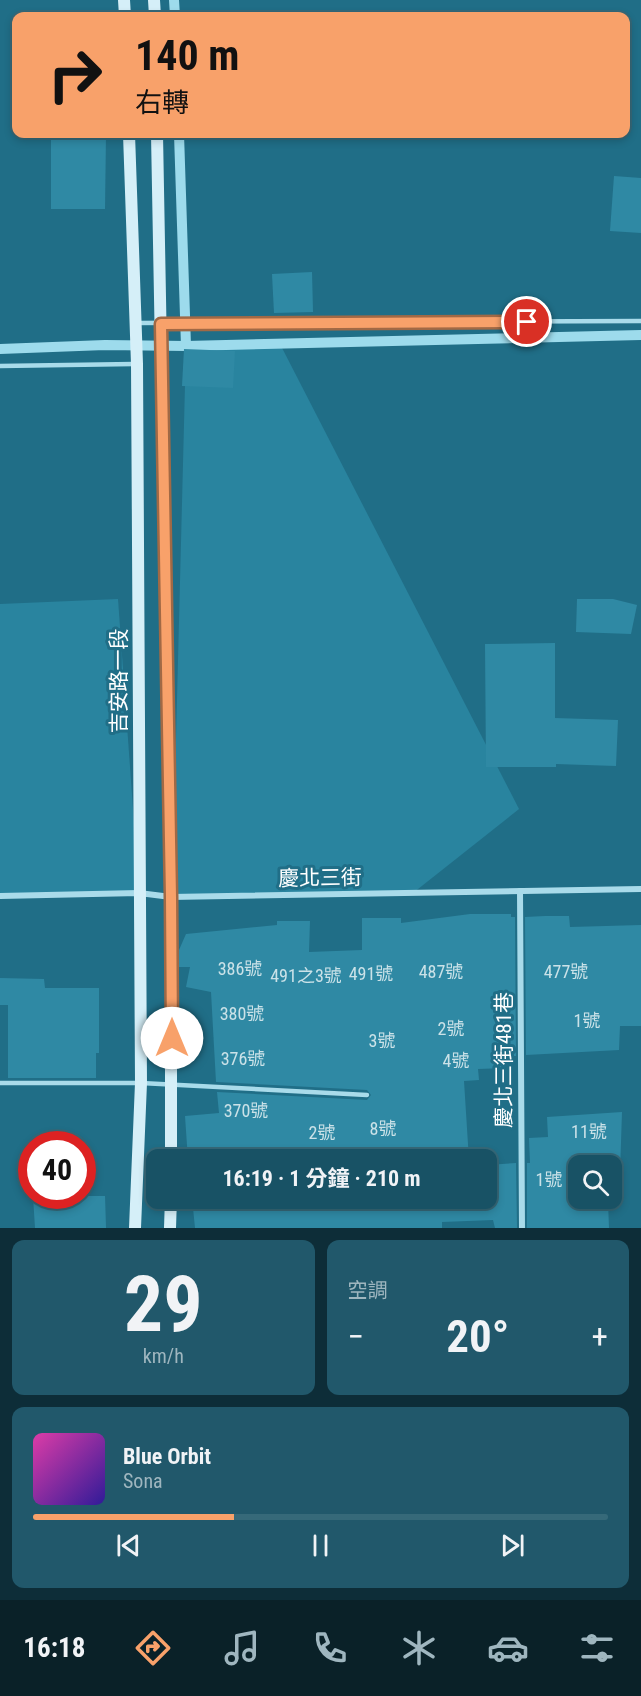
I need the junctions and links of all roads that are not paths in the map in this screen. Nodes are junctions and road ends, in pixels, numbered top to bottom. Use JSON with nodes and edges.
{"nodes":[{"id":1,"x":129,"y":138,"type":"edge"},
{"id":2,"x":157,"y":138,"type":"edge"},
{"id":3,"x":641,"y":321,"type":"edge"},
{"id":4,"x":136,"y":323,"type":"junction"},
{"id":5,"x":161,"y":324,"type":"junction"},
{"id":6,"x":137,"y":364,"type":"junction"},
{"id":7,"x":0,"y":366,"type":"edge"},
{"id":8,"x":641,"y":889,"type":"edge"},
{"id":9,"x":520,"y":891,"type":"junction"},
{"id":10,"x":139,"y":893,"type":"junction"},
{"id":11,"x":0,"y":896,"type":"edge"},
{"id":12,"x":171,"y":897,"type":"junction"},
{"id":13,"x":0,"y":1083,"type":"edge"},
{"id":14,"x":141,"y":1083,"type":"junction"},
{"id":15,"x":172,"y":1086,"type":"junction"},
{"id":16,"x":367,"y":1095,"type":"dead end"},
{"id":17,"x":171,"y":1149,"type":"edge"},
{"id":18,"x":171,"y":1209,"type":"edge"},
{"id":19,"x":135,"y":1228,"type":"edge"},
{"id":20,"x":170,"y":1228,"type":"edge"},
{"id":21,"x":522,"y":1228,"type":"edge"}],
"edges":[{"from":1,"to":4,"type":"street","name":"吉安路一段"},
{"from":2,"to":5,"type":"street"},
{"from":3,"to":5,"type":"lane"},
{"from":4,"to":5,"type":"lane"},
{"from":4,"to":6,"type":"street","name":"吉安路一段"},
{"from":5,"to":12,"type":"street"},
{"from":6,"to":7,"type":"lane"},
{"from":6,"to":10,"type":"street","name":"吉安路一段"},
{"from":8,"to":9,"type":"street","name":"慶北三街"},
{"from":9,"to":12,"type":"street","name":"慶北三街"},
{"from":9,"to":21,"type":"street","name":"慶北三街481巷"},
{"from":10,"to":11,"type":"street","name":"慶北三街"},
{"from":10,"to":12,"type":"street","name":"慶北三街"},
{"from":10,"to":14,"type":"street","name":"吉安路一段"},
{"from":12,"to":15,"type":"street"},
{"from":13,"to":14,"type":"lane"},
{"from":14,"to":15,"type":"lane"},
{"from":14,"to":19,"type":"street","name":"吉安路一段"},
{"from":15,"to":16,"type":"lane"},
{"from":15,"to":17,"type":"street"},
{"from":18,"to":20,"type":"street"}]}
